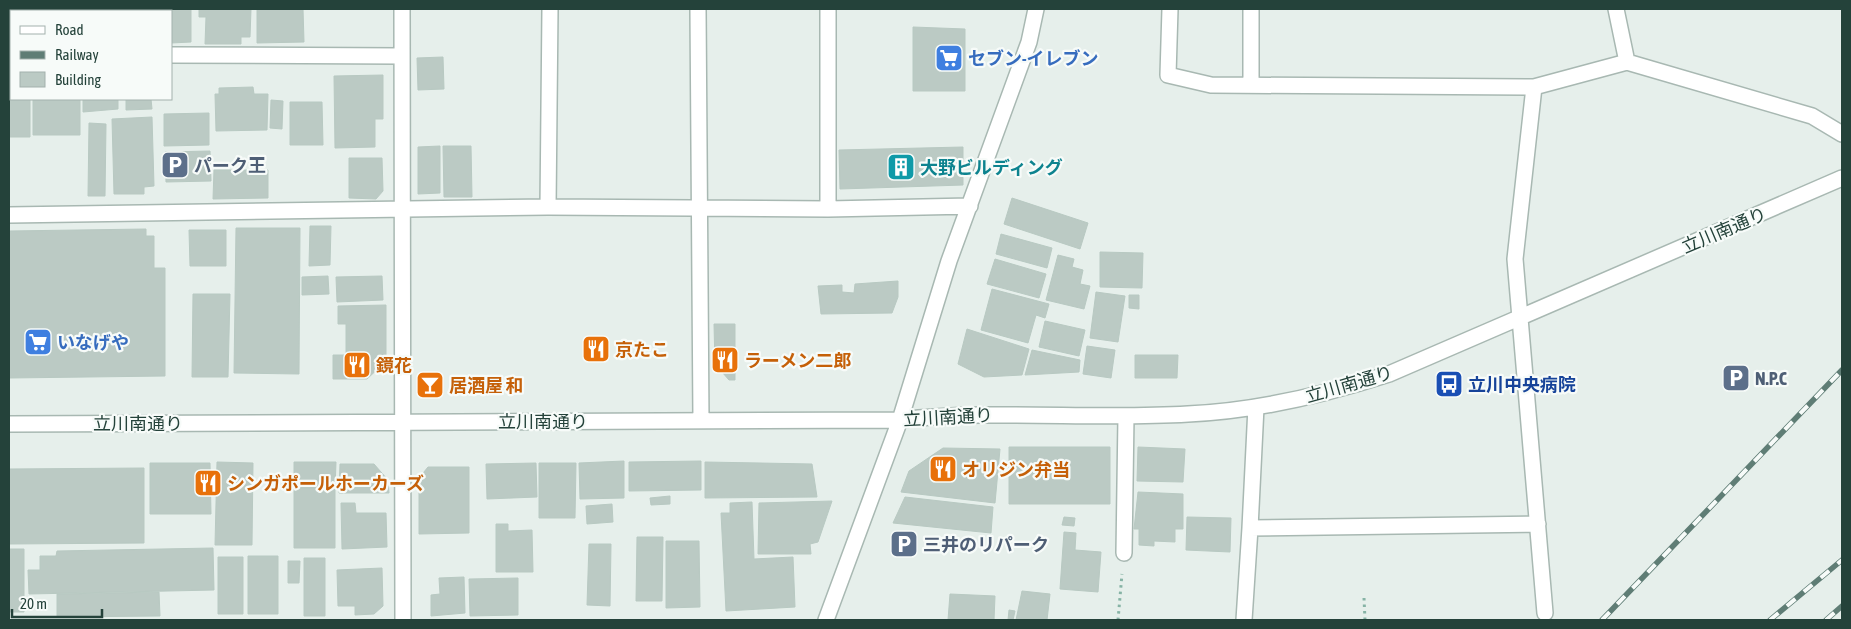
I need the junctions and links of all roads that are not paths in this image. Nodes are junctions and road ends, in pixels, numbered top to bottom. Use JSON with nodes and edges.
{"nodes":[{"id":1,"x":402,"y":9,"type":"edge"},
{"id":2,"x":550,"y":9,"type":"edge"},
{"id":3,"x":698,"y":9,"type":"edge"},
{"id":4,"x":828,"y":9,"type":"edge"},
{"id":5,"x":1036,"y":9,"type":"edge"},
{"id":6,"x":1170,"y":9,"type":"edge"},
{"id":7,"x":1251,"y":9,"type":"edge"},
{"id":8,"x":1616,"y":9,"type":"edge"},
{"id":9,"x":172,"y":55,"type":"edge"},
{"id":10,"x":401,"y":56,"type":"junction"},
{"id":11,"x":1627,"y":62,"type":"junction"},
{"id":12,"x":1251,"y":85,"type":"junction"},
{"id":13,"x":1534,"y":87,"type":"junction"},
{"id":14,"x":1842,"y":134,"type":"edge"},
{"id":15,"x":1842,"y":178,"type":"edge"},
{"id":16,"x":970,"y":206,"type":"junction"},
{"id":17,"x":548,"y":207,"type":"junction"},
{"id":18,"x":699,"y":209,"type":"junction"},
{"id":19,"x":828,"y":209,"type":"junction"},
{"id":20,"x":402,"y":211,"type":"junction"},
{"id":21,"x":9,"y":215,"type":"edge"},
{"id":22,"x":1519,"y":317,"type":"junction"},
{"id":23,"x":1256,"y":407,"type":"junction"},
{"id":24,"x":1126,"y":416,"type":"junction"},
{"id":25,"x":701,"y":420,"type":"junction"},
{"id":26,"x":900,"y":420,"type":"junction"},
{"id":27,"x":403,"y":421,"type":"junction"},
{"id":28,"x":9,"y":424,"type":"edge"},
{"id":29,"x":1538,"y":524,"type":"junction"},
{"id":30,"x":1250,"y":528,"type":"junction"},
{"id":31,"x":1124,"y":553,"type":"road end"},
{"id":32,"x":1545,"y":613,"type":"dead end"},
{"id":33,"x":403,"y":620,"type":"edge"},
{"id":34,"x":826,"y":620,"type":"edge"},
{"id":35,"x":1244,"y":620,"type":"edge"}],
"edges":[{"from":1,"to":10,"type":"street"},
{"from":2,"to":17,"type":"street"},
{"from":3,"to":18,"type":"street"},
{"from":4,"to":19,"type":"street"},
{"from":5,"to":16,"type":"street"},
{"from":6,"to":12,"type":"street"},
{"from":7,"to":12,"type":"street"},
{"from":8,"to":11,"type":"street"},
{"from":9,"to":10,"type":"street"},
{"from":10,"to":20,"type":"street"},
{"from":11,"to":13,"type":"street"},
{"from":11,"to":14,"type":"street"},
{"from":12,"to":13,"type":"street"},
{"from":13,"to":22,"type":"street"},
{"from":15,"to":22,"type":"street","name":"立川南通り"},
{"from":16,"to":19,"type":"street"},
{"from":16,"to":26,"type":"street"},
{"from":17,"to":18,"type":"street"},
{"from":17,"to":20,"type":"street"},
{"from":18,"to":19,"type":"street"},
{"from":18,"to":25,"type":"street"},
{"from":20,"to":21,"type":"street"},
{"from":20,"to":27,"type":"street"},
{"from":22,"to":23,"type":"street","name":"立川南通り"},
{"from":22,"to":29,"type":"street"},
{"from":23,"to":24,"type":"street","name":"立川南通り"},
{"from":23,"to":30,"type":"street"},
{"from":24,"to":26,"type":"street","name":"立川南通り"},
{"from":24,"to":31,"type":"street"},
{"from":25,"to":26,"type":"street","name":"立川南通り"},
{"from":25,"to":27,"type":"street","name":"立川南通り"},
{"from":26,"to":34,"type":"street"},
{"from":27,"to":28,"type":"street","name":"立川南通り"},
{"from":27,"to":33,"type":"street"},
{"from":29,"to":30,"type":"street"},
{"from":29,"to":32,"type":"street"},
{"from":30,"to":35,"type":"street"}]}
